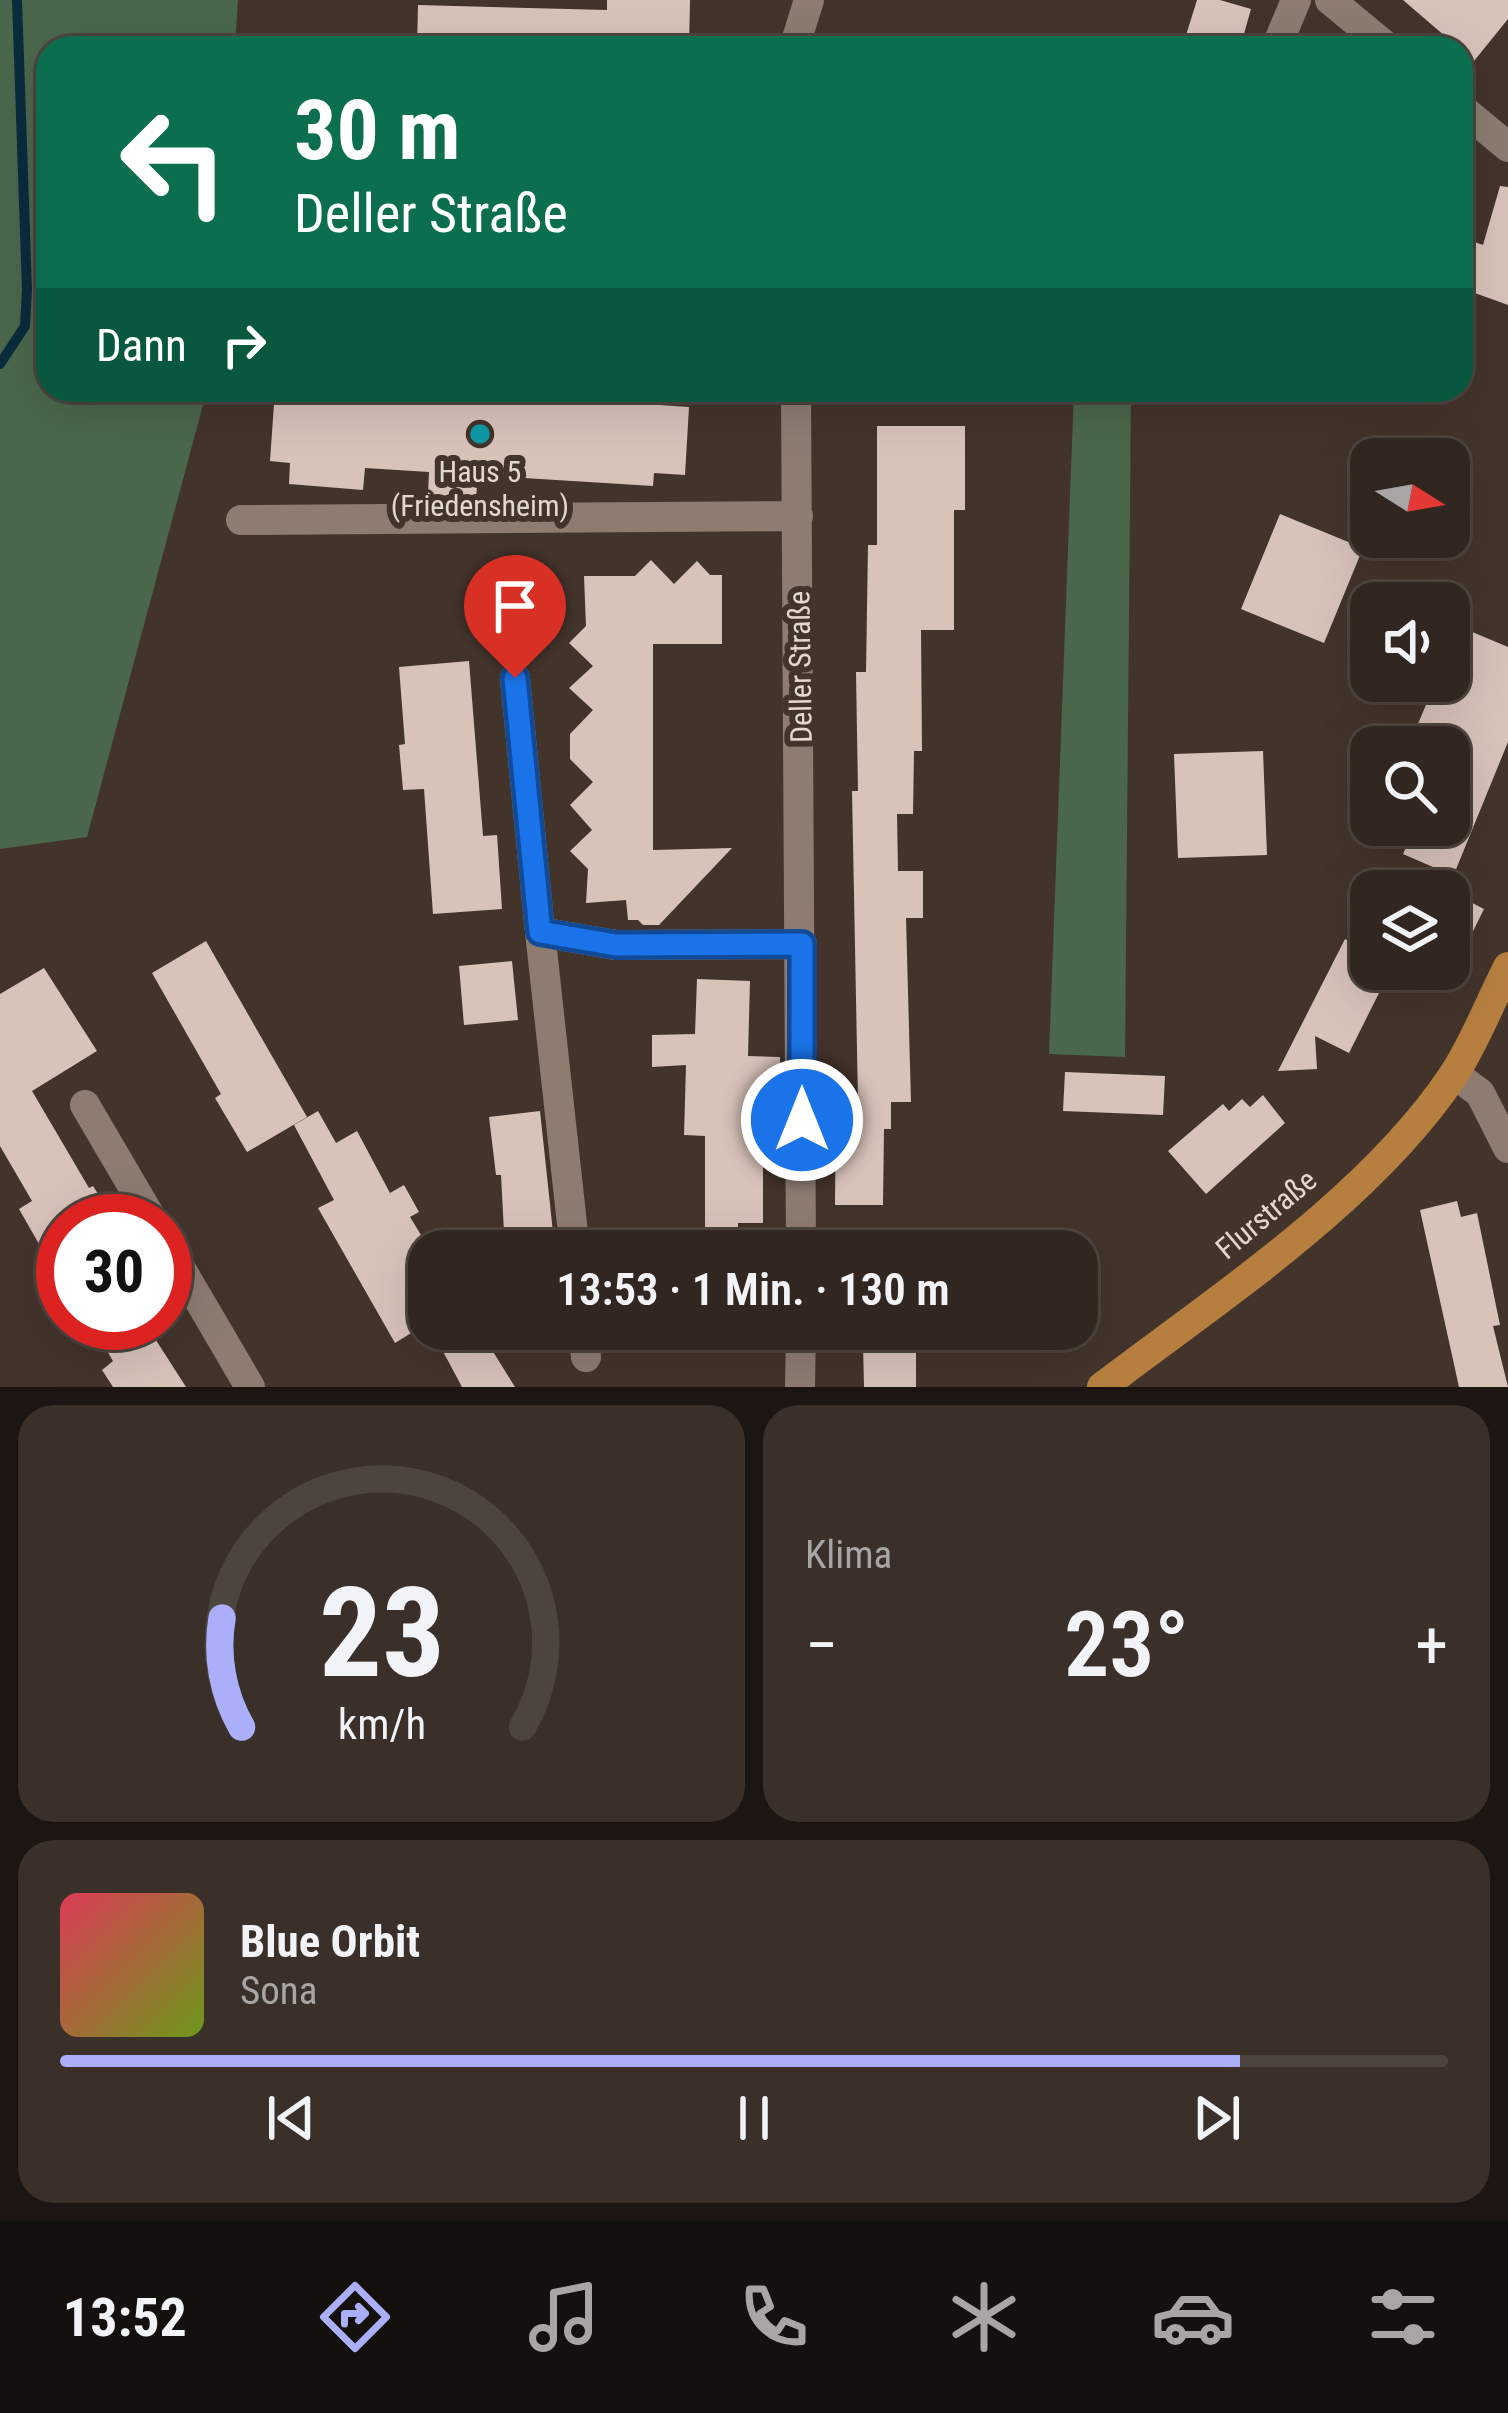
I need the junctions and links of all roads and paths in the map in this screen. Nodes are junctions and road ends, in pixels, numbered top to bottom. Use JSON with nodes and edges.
{"nodes":[{"id":1,"x":809,"y":0,"type":"edge"},
{"id":2,"x":1297,"y":0,"type":"edge"},
{"id":3,"x":1330,"y":0,"type":"edge"},
{"id":4,"x":798,"y":36,"type":"edge"},
{"id":5,"x":1281,"y":36,"type":"edge"},
{"id":6,"x":1374,"y":36,"type":"edge"},
{"id":7,"x":1473,"y":118,"type":"edge"},
{"id":8,"x":1508,"y":147,"type":"edge"},
{"id":9,"x":796,"y":402,"type":"edge"},
{"id":10,"x":798,"y":516,"type":"junction"},
{"id":11,"x":241,"y":520,"type":"dead end"},
{"id":12,"x":515,"y":678,"type":"dead end"},
{"id":13,"x":540,"y":932,"type":"junction"},
{"id":14,"x":802,"y":944,"type":"junction"},
{"id":15,"x":1508,"y":967,"type":"edge"},
{"id":16,"x":1454,"y":1074,"type":"junction"},
{"id":17,"x":85,"y":1105,"type":"dead end"},
{"id":18,"x":1508,"y":1148,"type":"edge"},
{"id":19,"x":137,"y":1194,"type":"edge"},
{"id":20,"x":572,"y":1230,"type":"edge"},
{"id":21,"x":802,"y":1230,"type":"edge"},
{"id":22,"x":192,"y":1288,"type":"edge"},
{"id":23,"x":801,"y":1350,"type":"edge"},
{"id":24,"x":250,"y":1387,"type":"edge"},
{"id":25,"x":800,"y":1387,"type":"edge"},
{"id":26,"x":1102,"y":1387,"type":"edge"}],
"edges":[{"from":1,"to":4,"type":"street"},
{"from":2,"to":5,"type":"street"},
{"from":3,"to":6,"type":"street"},
{"from":7,"to":8,"type":"street"},
{"from":9,"to":10,"type":"street","name":"Deller Straße"},
{"from":10,"to":11,"type":"street"},
{"from":10,"to":14,"type":"street","name":"Deller Straße"},
{"from":12,"to":13,"type":"street"},
{"from":13,"to":14,"type":"street"},
{"from":13,"to":20,"type":"street"},
{"from":14,"to":21,"type":"street","name":"Deller Straße"},
{"from":15,"to":16,"type":"main road","name":"Flurstraße"},
{"from":16,"to":18,"type":"street"},
{"from":16,"to":26,"type":"main road","name":"Flurstraße"},
{"from":17,"to":19,"type":"street"},
{"from":22,"to":24,"type":"street"},
{"from":23,"to":25,"type":"street"}]}
